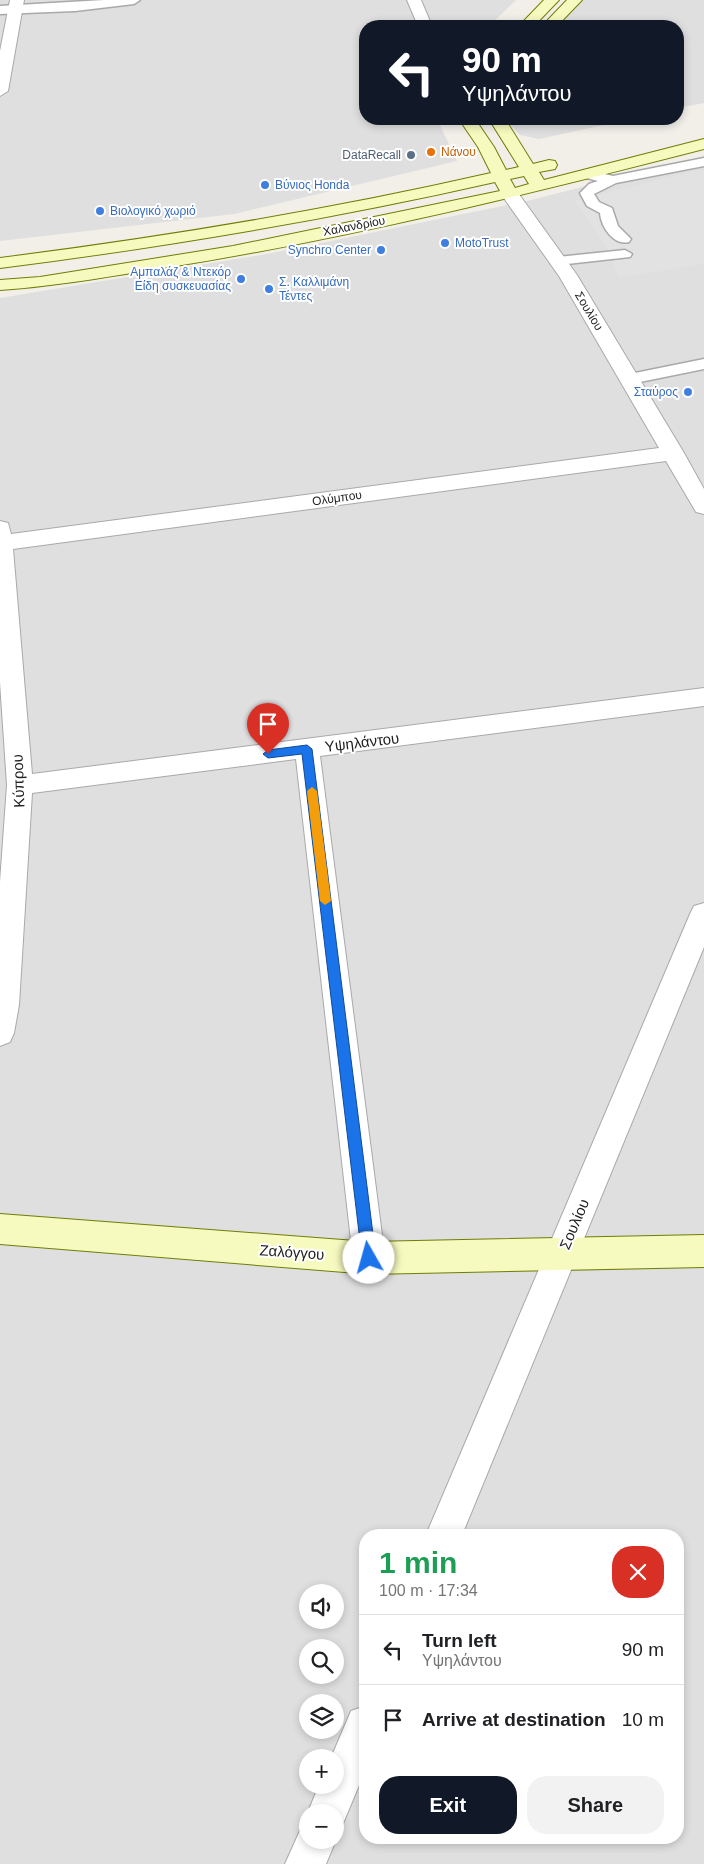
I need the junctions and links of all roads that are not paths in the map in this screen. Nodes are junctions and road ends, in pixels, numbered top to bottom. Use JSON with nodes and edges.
{"nodes":[{"id":1,"x":134,"y":0,"type":"edge"},
{"id":2,"x":414,"y":0,"type":"edge"},
{"id":3,"x":552,"y":0,"type":"edge"},
{"id":4,"x":575,"y":0,"type":"edge"},
{"id":5,"x":11,"y":6,"type":"edge"},
{"id":6,"x":423,"y":20,"type":"edge"},
{"id":7,"x":532,"y":20,"type":"edge"},
{"id":8,"x":555,"y":20,"type":"edge"},
{"id":9,"x":0,"y":91,"type":"edge"},
{"id":10,"x":471,"y":125,"type":"edge"},
{"id":11,"x":501,"y":125,"type":"edge"},
{"id":12,"x":704,"y":144,"type":"edge"},
{"id":13,"x":561,"y":162,"type":"dead end"},
{"id":14,"x":702,"y":163,"type":"edge"},
{"id":15,"x":527,"y":170,"type":"junction"},
{"id":16,"x":588,"y":174,"type":"junction"},
{"id":17,"x":501,"y":176,"type":"junction"},
{"id":18,"x":613,"y":180,"type":"junction"},
{"id":19,"x":539,"y":186,"type":"junction"},
{"id":20,"x":510,"y":194,"type":"junction"},
{"id":21,"x":0,"y":263,"type":"edge"},
{"id":22,"x":563,"y":268,"type":"junction"},
{"id":23,"x":610,"y":269,"type":"dead end"},
{"id":24,"x":0,"y":285,"type":"edge"},
{"id":25,"x":704,"y":364,"type":"edge"},
{"id":26,"x":630,"y":379,"type":"junction"},
{"id":27,"x":674,"y":453,"type":"junction"},
{"id":28,"x":704,"y":507,"type":"edge"},
{"id":29,"x":1,"y":536,"type":"edge"},
{"id":30,"x":704,"y":697,"type":"edge"},
{"id":31,"x":307,"y":749,"type":"junction"},
{"id":32,"x":20,"y":785,"type":"junction"},
{"id":33,"x":704,"y":914,"type":"edge"},
{"id":34,"x":0,"y":1033,"type":"edge"},
{"id":35,"x":0,"y":1229,"type":"edge"},
{"id":36,"x":704,"y":1251,"type":"edge"},
{"id":37,"x":562,"y":1254,"type":"junction"},
{"id":38,"x":369,"y":1258,"type":"junction"},
{"id":39,"x":447,"y":1529,"type":"edge"},
{"id":40,"x":359,"y":1739,"type":"edge"},
{"id":41,"x":331,"y":1804,"type":"edge"},
{"id":42,"x":312,"y":1849,"type":"edge"},
{"id":43,"x":305,"y":1864,"type":"edge"}],
"edges":[{"from":1,"to":5,"type":"lane"},
{"from":2,"to":6,"type":"street"},
{"from":3,"to":7,"type":"main road"},
{"from":4,"to":8,"type":"main road"},
{"from":5,"to":9,"type":"street"},
{"from":10,"to":17,"type":"main road","name":"Σουλίου"},
{"from":11,"to":15,"type":"main road"},
{"from":12,"to":16,"type":"main road","name":"Χαλανδρίου"},
{"from":13,"to":15,"type":"main road","name":"Χαλανδρίου"},
{"from":14,"to":18,"type":"lane"},
{"from":15,"to":17,"type":"main road","name":"Χαλανδρίου"},
{"from":15,"to":19,"type":"main road"},
{"from":16,"to":18,"type":"lane"},
{"from":16,"to":19,"type":"main road","name":"Χαλανδρίου"},
{"from":17,"to":20,"type":"main road","name":"Σουλίου"},
{"from":17,"to":21,"type":"main road","name":"Χαλανδρίου"},
{"from":18,"to":22,"type":"lane"},
{"from":19,"to":20,"type":"main road","name":"Χαλανδρίου"},
{"from":20,"to":22,"type":"street","name":"Σουλίου"},
{"from":20,"to":24,"type":"main road","name":"Χαλανδρίου"},
{"from":22,"to":23,"type":"lane"},
{"from":22,"to":26,"type":"street","name":"Σουλίου"},
{"from":25,"to":26,"type":"lane"},
{"from":26,"to":27,"type":"street","name":"Σουλίου"},
{"from":27,"to":28,"type":"street","name":"Σουλίου"},
{"from":27,"to":29,"type":"street","name":"Ολύμπου"},
{"from":29,"to":32,"type":"street","name":"Κύπρου"},
{"from":30,"to":31,"type":"street","name":"Υψηλάντου"},
{"from":31,"to":32,"type":"street","name":"Υψηλάντου"},
{"from":31,"to":38,"type":"street"},
{"from":32,"to":34,"type":"street","name":"Κύπρου"},
{"from":33,"to":37,"type":"street","name":"Σουλίου"},
{"from":35,"to":38,"type":"main road","name":"Ζαλόγγου"},
{"from":36,"to":37,"type":"main road","name":"Ζαλόγγου"},
{"from":37,"to":38,"type":"main road","name":"Ζαλόγγου"},
{"from":37,"to":39,"type":"street","name":"Σουλίου"},
{"from":40,"to":41,"type":"street"},
{"from":42,"to":43,"type":"street"}]}
